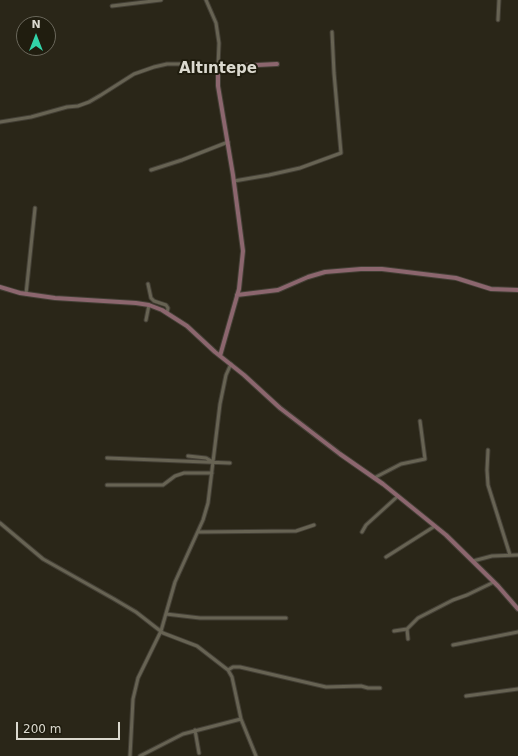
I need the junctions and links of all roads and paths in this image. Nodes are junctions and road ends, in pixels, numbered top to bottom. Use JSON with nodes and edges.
{"nodes":[{"id":1,"x":161,"y":0,"type":"edge"},
{"id":2,"x":206,"y":0,"type":"edge"},
{"id":3,"x":499,"y":0,"type":"edge"},
{"id":4,"x":112,"y":6,"type":"dead end"},
{"id":5,"x":498,"y":20,"type":"dead end"},
{"id":6,"x":332,"y":32,"type":"dead end"},
{"id":7,"x":276,"y":64,"type":"dead end"},
{"id":8,"x":218,"y":67,"type":"junction"},
{"id":9,"x":0,"y":122,"type":"edge"},
{"id":10,"x":228,"y":142,"type":"junction"},
{"id":11,"x":151,"y":170,"type":"dead end"},
{"id":12,"x":234,"y":181,"type":"junction"},
{"id":13,"x":35,"y":208,"type":"dead end"},
{"id":14,"x":148,"y":284,"type":"dead end"},
{"id":15,"x":0,"y":287,"type":"edge"},
{"id":16,"x":518,"y":290,"type":"edge"},
{"id":17,"x":26,"y":294,"type":"junction"},
{"id":18,"x":237,"y":295,"type":"junction"},
{"id":19,"x":149,"y":305,"type":"junction"},
{"id":20,"x":167,"y":312,"type":"junction"},
{"id":21,"x":146,"y":320,"type":"dead end"},
{"id":22,"x":220,"y":356,"type":"junction"},
{"id":23,"x":231,"y":364,"type":"junction"},
{"id":24,"x":420,"y":421,"type":"dead end"},
{"id":25,"x":488,"y":450,"type":"dead end"},
{"id":26,"x":188,"y":456,"type":"dead end"},
{"id":27,"x":107,"y":458,"type":"dead end"},
{"id":28,"x":214,"y":462,"type":"junction"},
{"id":29,"x":230,"y":463,"type":"dead end"},
{"id":30,"x":212,"y":473,"type":"junction"},
{"id":31,"x":374,"y":478,"type":"junction"},
{"id":32,"x":107,"y":485,"type":"dead end"},
{"id":33,"x":398,"y":496,"type":"junction"},
{"id":34,"x":0,"y":523,"type":"edge"},
{"id":35,"x":314,"y":525,"type":"dead end"},
{"id":36,"x":435,"y":526,"type":"junction"},
{"id":37,"x":198,"y":532,"type":"junction"},
{"id":38,"x":362,"y":532,"type":"dead end"},
{"id":39,"x":510,"y":555,"type":"junction"},
{"id":40,"x":518,"y":555,"type":"edge"},
{"id":41,"x":386,"y":557,"type":"dead end"},
{"id":42,"x":473,"y":561,"type":"junction"},
{"id":43,"x":494,"y":582,"type":"junction"},
{"id":44,"x":518,"y":609,"type":"edge"},
{"id":45,"x":166,"y":614,"type":"junction"},
{"id":46,"x":286,"y":618,"type":"dead end"},
{"id":47,"x":407,"y":629,"type":"junction"},
{"id":48,"x":161,"y":631,"type":"junction"},
{"id":49,"x":394,"y":631,"type":"dead end"},
{"id":50,"x":518,"y":632,"type":"edge"},
{"id":51,"x":408,"y":639,"type":"dead end"},
{"id":52,"x":453,"y":645,"type":"dead end"},
{"id":53,"x":228,"y":670,"type":"junction"},
{"id":54,"x":380,"y":688,"type":"dead end"},
{"id":55,"x":518,"y":689,"type":"edge"},
{"id":56,"x":466,"y":696,"type":"dead end"},
{"id":57,"x":241,"y":719,"type":"junction"},
{"id":58,"x":195,"y":730,"type":"junction"},
{"id":59,"x":199,"y":753,"type":"dead end"},
{"id":60,"x":130,"y":756,"type":"edge"},
{"id":61,"x":140,"y":756,"type":"edge"},
{"id":62,"x":256,"y":756,"type":"edge"}],
"edges":[{"from":1,"to":4,"type":"street"},
{"from":2,"to":8,"type":"street"},
{"from":3,"to":5,"type":"street"},
{"from":6,"to":12,"type":"street"},
{"from":7,"to":8,"type":"street"},
{"from":8,"to":9,"type":"street"},
{"from":8,"to":10,"type":"street"},
{"from":10,"to":11,"type":"street"},
{"from":10,"to":12,"type":"street"},
{"from":12,"to":18,"type":"street"},
{"from":13,"to":17,"type":"street"},
{"from":14,"to":20,"type":"street"},
{"from":15,"to":17,"type":"street"},
{"from":16,"to":18,"type":"street"},
{"from":17,"to":19,"type":"street"},
{"from":18,"to":22,"type":"street"},
{"from":19,"to":20,"type":"street"},
{"from":19,"to":21,"type":"street"},
{"from":20,"to":22,"type":"street"},
{"from":22,"to":23,"type":"street"},
{"from":23,"to":28,"type":"street"},
{"from":23,"to":31,"type":"street"},
{"from":24,"to":31,"type":"street"},
{"from":25,"to":39,"type":"street"},
{"from":26,"to":28,"type":"street"},
{"from":27,"to":28,"type":"street"},
{"from":28,"to":29,"type":"street"},
{"from":28,"to":30,"type":"street"},
{"from":30,"to":32,"type":"street"},
{"from":30,"to":37,"type":"street"},
{"from":31,"to":33,"type":"street"},
{"from":33,"to":36,"type":"street"},
{"from":33,"to":38,"type":"street"},
{"from":34,"to":48,"type":"street"},
{"from":35,"to":37,"type":"street"},
{"from":36,"to":41,"type":"street"},
{"from":36,"to":42,"type":"street"},
{"from":37,"to":45,"type":"street"},
{"from":39,"to":40,"type":"street"},
{"from":39,"to":42,"type":"street"},
{"from":42,"to":43,"type":"street"},
{"from":43,"to":44,"type":"street"},
{"from":43,"to":47,"type":"street"},
{"from":45,"to":46,"type":"street"},
{"from":45,"to":48,"type":"street"},
{"from":47,"to":49,"type":"street"},
{"from":47,"to":51,"type":"street"},
{"from":48,"to":53,"type":"street"},
{"from":48,"to":60,"type":"street"},
{"from":50,"to":52,"type":"street"},
{"from":53,"to":54,"type":"street"},
{"from":53,"to":57,"type":"street"},
{"from":55,"to":56,"type":"street"},
{"from":57,"to":58,"type":"street"},
{"from":57,"to":62,"type":"street"},
{"from":58,"to":59,"type":"street"},
{"from":58,"to":61,"type":"street"}]}
